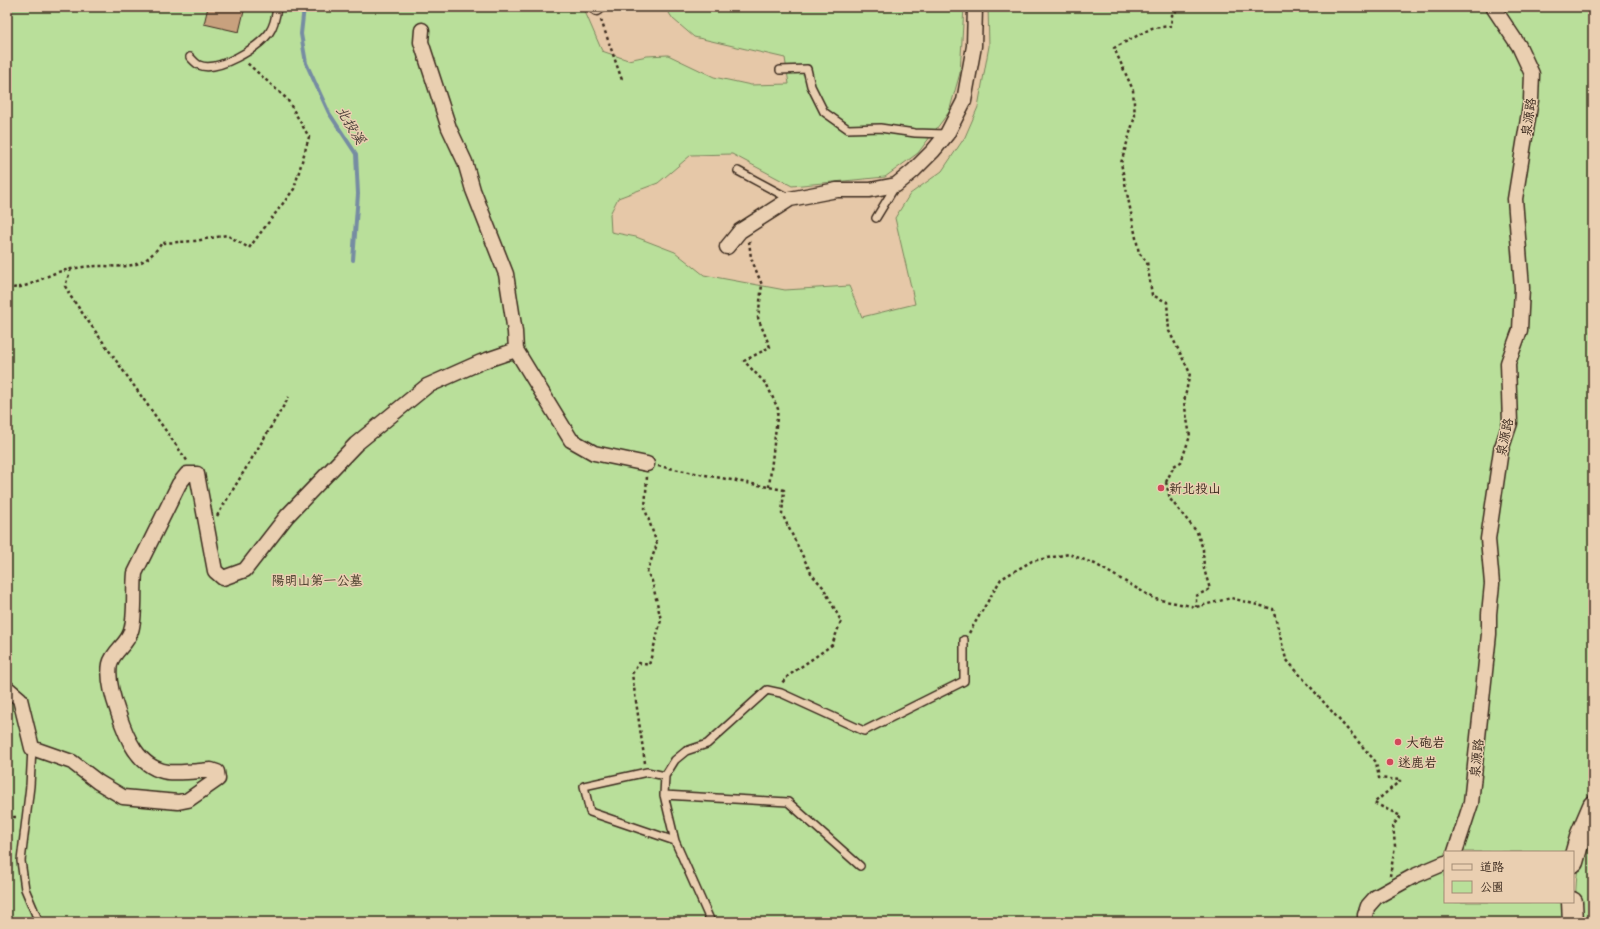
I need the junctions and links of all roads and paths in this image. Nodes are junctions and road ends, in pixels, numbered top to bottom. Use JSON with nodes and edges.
{"nodes":[{"id":1,"x":277,"y":7,"type":"edge"},
{"id":2,"x":597,"y":7,"type":"edge"},
{"id":3,"x":975,"y":7,"type":"edge"},
{"id":4,"x":1181,"y":7,"type":"edge"},
{"id":5,"x":1493,"y":7,"type":"edge"},
{"id":6,"x":422,"y":30,"type":"dead end"},
{"id":7,"x":190,"y":57,"type":"dead end"},
{"id":8,"x":240,"y":57,"type":"junction"},
{"id":9,"x":780,"y":70,"type":"dead end"},
{"id":10,"x":622,"y":80,"type":"dead end"},
{"id":11,"x":947,"y":134,"type":"junction"},
{"id":12,"x":738,"y":171,"type":"dead end"},
{"id":13,"x":896,"y":185,"type":"junction"},
{"id":14,"x":790,"y":199,"type":"junction"},
{"id":15,"x":876,"y":218,"type":"dead end"},
{"id":16,"x":747,"y":227,"type":"junction"},
{"id":17,"x":727,"y":247,"type":"dead end"},
{"id":18,"x":71,"y":269,"type":"junction"},
{"id":19,"x":7,"y":287,"type":"edge"},
{"id":20,"x":516,"y":350,"type":"junction"},
{"id":21,"x":289,"y":397,"type":"dead end"},
{"id":22,"x":647,"y":464,"type":"junction"},
{"id":23,"x":197,"y":474,"type":"junction"},
{"id":24,"x":769,"y":487,"type":"junction"},
{"id":25,"x":207,"y":533,"type":"junction"},
{"id":26,"x":1196,"y":607,"type":"junction"},
{"id":27,"x":964,"y":640,"type":"joint"},
{"id":28,"x":7,"y":688,"type":"edge"},
{"id":29,"x":775,"y":692,"type":"junction"},
{"id":30,"x":32,"y":748,"type":"junction"},
{"id":31,"x":647,"y":772,"type":"junction"},
{"id":32,"x":665,"y":776,"type":"junction"},
{"id":33,"x":664,"y":795,"type":"junction"},
{"id":34,"x":1593,"y":806,"type":"edge"},
{"id":35,"x":675,"y":841,"type":"junction"},
{"id":36,"x":1455,"y":851,"type":"edge"},
{"id":37,"x":1574,"y":859,"type":"edge"},
{"id":38,"x":1444,"y":863,"type":"edge"},
{"id":39,"x":860,"y":866,"type":"dead end"},
{"id":40,"x":1387,"y":890,"type":"junction"},
{"id":41,"x":1572,"y":903,"type":"edge"},
{"id":42,"x":38,"y":922,"type":"edge"},
{"id":43,"x":711,"y":922,"type":"edge"},
{"id":44,"x":1365,"y":922,"type":"edge"},
{"id":45,"x":1573,"y":922,"type":"edge"}],
"edges":[{"from":1,"to":8,"type":"lane"},
{"from":2,"to":10,"type":"path"},
{"from":3,"to":11,"type":"street"},
{"from":4,"to":26,"type":"path"},
{"from":5,"to":36,"type":"street","name":"泉源路"},
{"from":6,"to":20,"type":"street"},
{"from":7,"to":8,"type":"lane"},
{"from":8,"to":18,"type":"path"},
{"from":9,"to":11,"type":"lane"},
{"from":11,"to":13,"type":"street"},
{"from":12,"to":14,"type":"lane"},
{"from":13,"to":14,"type":"street"},
{"from":13,"to":15,"type":"lane"},
{"from":14,"to":16,"type":"street"},
{"from":16,"to":17,"type":"street"},
{"from":16,"to":24,"type":"path"},
{"from":18,"to":19,"type":"path"},
{"from":18,"to":23,"type":"path"},
{"from":20,"to":22,"type":"street"},
{"from":20,"to":25,"type":"street"},
{"from":21,"to":25,"type":"path"},
{"from":22,"to":24,"type":"path"},
{"from":22,"to":31,"type":"path"},
{"from":23,"to":25,"type":"street"},
{"from":23,"to":30,"type":"street"},
{"from":24,"to":29,"type":"path"},
{"from":26,"to":27,"type":"path"},
{"from":26,"to":40,"type":"path"},
{"from":27,"to":29,"type":"lane"},
{"from":28,"to":30,"type":"street"},
{"from":29,"to":32,"type":"lane"},
{"from":30,"to":42,"type":"lane"},
{"from":31,"to":32,"type":"lane"},
{"from":31,"to":35,"type":"lane"},
{"from":32,"to":33,"type":"lane"},
{"from":33,"to":35,"type":"lane"},
{"from":33,"to":39,"type":"lane"},
{"from":34,"to":37,"type":"street"},
{"from":35,"to":43,"type":"lane"},
{"from":38,"to":40,"type":"street"},
{"from":40,"to":44,"type":"street"},
{"from":41,"to":45,"type":"street"}]}
